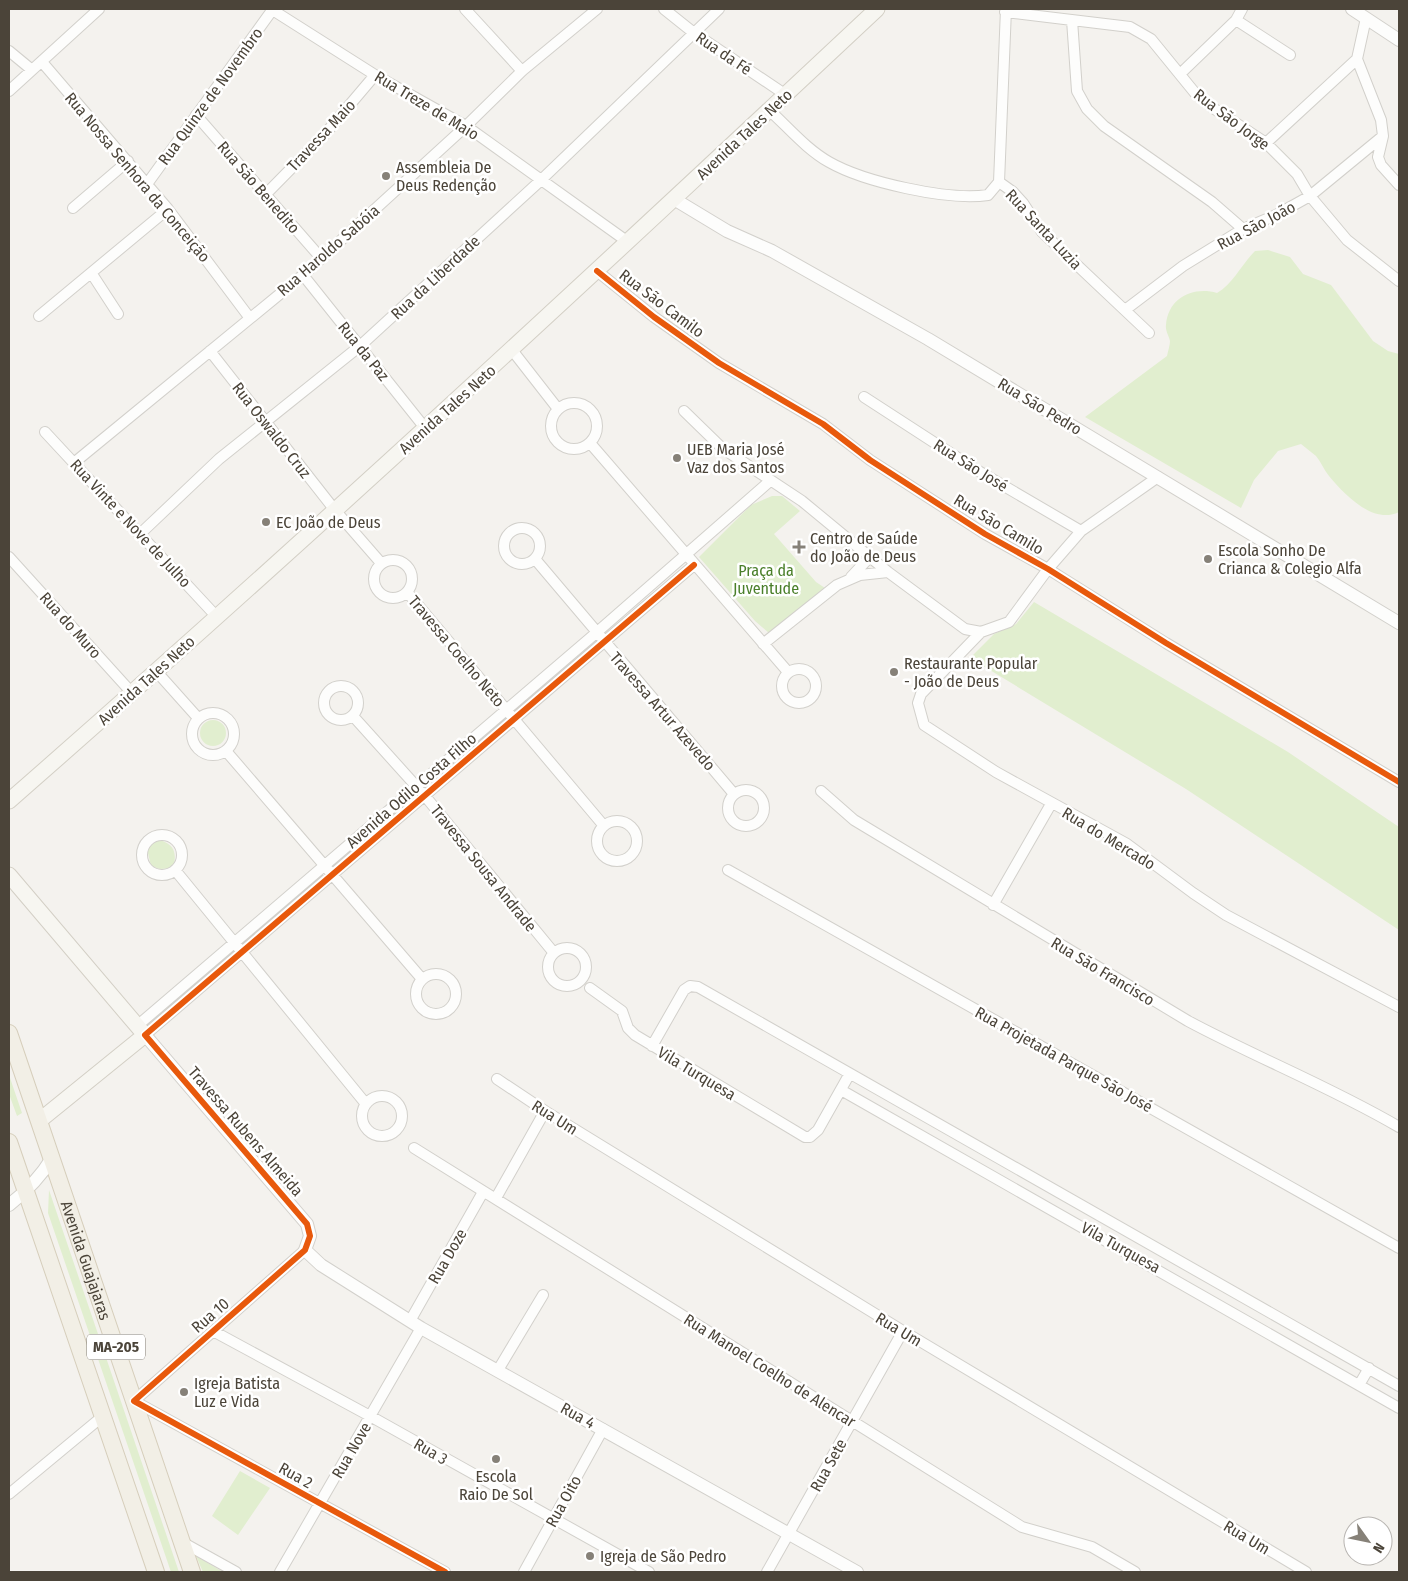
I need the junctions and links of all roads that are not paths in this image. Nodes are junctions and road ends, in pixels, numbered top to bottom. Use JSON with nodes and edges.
{"nodes":[{"id":1,"x":99,"y":9,"type":"edge"},
{"id":2,"x":272,"y":9,"type":"edge"},
{"id":3,"x":465,"y":9,"type":"edge"},
{"id":4,"x":597,"y":9,"type":"edge"},
{"id":5,"x":664,"y":9,"type":"edge"},
{"id":6,"x":719,"y":9,"type":"edge"},
{"id":7,"x":877,"y":9,"type":"edge"},
{"id":8,"x":1242,"y":9,"type":"edge"},
{"id":9,"x":1352,"y":9,"type":"edge"},
{"id":10,"x":1006,"y":10,"type":"edge"},
{"id":11,"x":1366,"y":18,"type":"junction"},
{"id":12,"x":1072,"y":20,"type":"junction"},
{"id":13,"x":1236,"y":20,"type":"junction"},
{"id":14,"x":694,"y":33,"type":"junction"},
{"id":15,"x":1399,"y":40,"type":"edge"},
{"id":16,"x":9,"y":51,"type":"edge"},
{"id":17,"x":1290,"y":55,"type":"dead end"},
{"id":18,"x":1357,"y":59,"type":"junction"},
{"id":19,"x":42,"y":62,"type":"junction"},
{"id":20,"x":32,"y":70,"type":"junction"},
{"id":21,"x":522,"y":71,"type":"junction"},
{"id":22,"x":1180,"y":74,"type":"junction"},
{"id":23,"x":375,"y":75,"type":"junction"},
{"id":24,"x":9,"y":91,"type":"edge"},
{"id":25,"x":786,"y":95,"type":"junction"},
{"id":26,"x":769,"y":110,"type":"junction"},
{"id":27,"x":196,"y":115,"type":"junction"},
{"id":28,"x":466,"y":126,"type":"junction"},
{"id":29,"x":1383,"y":136,"type":"junction"},
{"id":30,"x":1266,"y":144,"type":"junction"},
{"id":31,"x":128,"y":161,"type":"junction"},
{"id":32,"x":540,"y":181,"type":"junction"},
{"id":33,"x":999,"y":182,"type":"junction"},
{"id":34,"x":147,"y":184,"type":"junction"},
{"id":35,"x":1399,"y":185,"type":"edge"},
{"id":36,"x":266,"y":194,"type":"junction"},
{"id":37,"x":1310,"y":196,"type":"junction"},
{"id":38,"x":674,"y":199,"type":"junction"},
{"id":39,"x":73,"y":208,"type":"dead end"},
{"id":40,"x":168,"y":209,"type":"junction"},
{"id":41,"x":1242,"y":228,"type":"junction"},
{"id":42,"x":628,"y":242,"type":"junction"},
{"id":43,"x":321,"y":258,"type":"junction"},
{"id":44,"x":597,"y":271,"type":"junction"},
{"id":45,"x":92,"y":274,"type":"junction"},
{"id":46,"x":303,"y":275,"type":"junction"},
{"id":47,"x":1399,"y":281,"type":"edge"},
{"id":48,"x":1125,"y":310,"type":"junction"},
{"id":49,"x":118,"y":314,"type":"dead end"},
{"id":50,"x":39,"y":316,"type":"dead end"},
{"id":51,"x":249,"y":317,"type":"junction"},
{"id":52,"x":1149,"y":332,"type":"dead end"},
{"id":53,"x":360,"y":346,"type":"junction"},
{"id":54,"x":210,"y":350,"type":"junction"},
{"id":55,"x":512,"y":350,"type":"junction"},
{"id":56,"x":864,"y":397,"type":"dead end"},
{"id":57,"x":558,"y":410,"type":"junction"},
{"id":58,"x":684,"y":411,"type":"dead end"},
{"id":59,"x":265,"y":420,"type":"junction"},
{"id":60,"x":425,"y":428,"type":"junction"},
{"id":61,"x":45,"y":432,"type":"dead end"},
{"id":62,"x":590,"y":444,"type":"junction"},
{"id":63,"x":75,"y":462,"type":"junction"},
{"id":64,"x":1158,"y":477,"type":"junction"},
{"id":65,"x":770,"y":481,"type":"junction"},
{"id":66,"x":334,"y":509,"type":"junction"},
{"id":67,"x":1081,"y":531,"type":"junction"},
{"id":68,"x":141,"y":533,"type":"junction"},
{"id":69,"x":867,"y":554,"type":"junction"},
{"id":70,"x":686,"y":555,"type":"junction"},
{"id":71,"x":9,"y":557,"type":"edge"},
{"id":72,"x":535,"y":559,"type":"dead end"},
{"id":73,"x":381,"y":563,"type":"junction"},
{"id":74,"x":694,"y":565,"type":"junction"},
{"id":75,"x":1048,"y":569,"type":"junction"},
{"id":76,"x":888,"y":572,"type":"junction"},
{"id":77,"x":850,"y":578,"type":"junction"},
{"id":78,"x":407,"y":592,"type":"junction"},
{"id":79,"x":216,"y":616,"type":"junction"},
{"id":80,"x":1399,"y":623,"type":"edge"},
{"id":81,"x":981,"y":632,"type":"junction"},
{"id":82,"x":596,"y":634,"type":"junction"},
{"id":83,"x":604,"y":643,"type":"junction"},
{"id":84,"x":762,"y":644,"type":"junction"},
{"id":85,"x":156,"y":671,"type":"junction"},
{"id":86,"x":788,"y":672,"type":"dead end"},
{"id":87,"x":132,"y":693,"type":"junction"},
{"id":88,"x":507,"y":710,"type":"junction"},
{"id":89,"x":353,"y":716,"type":"dead end"},
{"id":90,"x":198,"y":718,"type":"junction"},
{"id":91,"x":515,"y":719,"type":"junction"},
{"id":92,"x":226,"y":751,"type":"junction"},
{"id":93,"x":1399,"y":782,"type":"edge"},
{"id":94,"x":417,"y":787,"type":"junction"},
{"id":95,"x":821,"y":791,"type":"dead end"},
{"id":96,"x":734,"y":794,"type":"dead end"},
{"id":97,"x":425,"y":796,"type":"junction"},
{"id":98,"x":9,"y":801,"type":"edge"},
{"id":99,"x":1051,"y":804,"type":"junction"},
{"id":100,"x":604,"y":826,"type":"junction"},
{"id":101,"x":325,"y":865,"type":"junction"},
{"id":102,"x":175,"y":870,"type":"junction"},
{"id":103,"x":728,"y":870,"type":"dead end"},
{"id":104,"x":9,"y":874,"type":"edge"},
{"id":105,"x":333,"y":875,"type":"junction"},
{"id":106,"x":993,"y":905,"type":"junction"},
{"id":107,"x":234,"y":943,"type":"junction"},
{"id":108,"x":242,"y":953,"type":"junction"},
{"id":109,"x":554,"y":953,"type":"dead end"},
{"id":110,"x":422,"y":979,"type":"junction"},
{"id":111,"x":590,"y":988,"type":"dead end"},
{"id":112,"x":1399,"y":1007,"type":"edge"},
{"id":113,"x":141,"y":1031,"type":"junction"},
{"id":114,"x":9,"y":1033,"type":"edge"},
{"id":115,"x":652,"y":1046,"type":"junction"},
{"id":116,"x":849,"y":1075,"type":"junction"},
{"id":117,"x":497,"y":1079,"type":"dead end"},
{"id":118,"x":841,"y":1090,"type":"junction"},
{"id":119,"x":366,"y":1104,"type":"junction"},
{"id":120,"x":545,"y":1112,"type":"junction"},
{"id":121,"x":39,"y":1121,"type":"junction"},
{"id":122,"x":1399,"y":1128,"type":"edge"},
{"id":123,"x":9,"y":1142,"type":"edge"},
{"id":124,"x":414,"y":1148,"type":"dead end"},
{"id":125,"x":987,"y":1152,"type":"junction"},
{"id":126,"x":52,"y":1158,"type":"junction"},
{"id":127,"x":979,"y":1167,"type":"junction"},
{"id":128,"x":483,"y":1192,"type":"junction"},
{"id":129,"x":26,"y":1193,"type":"junction"},
{"id":130,"x":496,"y":1198,"type":"junction"},
{"id":131,"x":9,"y":1205,"type":"edge"},
{"id":132,"x":1399,"y":1248,"type":"edge"},
{"id":133,"x":305,"y":1250,"type":"junction"},
{"id":134,"x":1179,"y":1259,"type":"junction"},
{"id":135,"x":1170,"y":1275,"type":"junction"},
{"id":136,"x":542,"y":1295,"type":"dead end"},
{"id":137,"x":415,"y":1324,"type":"junction"},
{"id":138,"x":213,"y":1331,"type":"junction"},
{"id":139,"x":903,"y":1331,"type":"junction"},
{"id":140,"x":1369,"y":1368,"type":"junction"},
{"id":141,"x":498,"y":1370,"type":"junction"},
{"id":142,"x":1359,"y":1385,"type":"junction"},
{"id":143,"x":1399,"y":1386,"type":"edge"},
{"id":144,"x":134,"y":1401,"type":"junction"},
{"id":145,"x":1399,"y":1408,"type":"edge"},
{"id":146,"x":103,"y":1416,"type":"junction"},
{"id":147,"x":370,"y":1416,"type":"junction"},
{"id":148,"x":852,"y":1421,"type":"junction"},
{"id":149,"x":603,"y":1429,"type":"junction"},
{"id":150,"x":9,"y":1494,"type":"edge"},
{"id":151,"x":320,"y":1504,"type":"junction"},
{"id":152,"x":553,"y":1519,"type":"junction"},
{"id":153,"x":788,"y":1534,"type":"junction"},
{"id":154,"x":182,"y":1542,"type":"junction"},
{"id":155,"x":156,"y":1572,"type":"edge"},
{"id":156,"x":192,"y":1572,"type":"edge"},
{"id":157,"x":236,"y":1572,"type":"edge"},
{"id":158,"x":280,"y":1572,"type":"edge"},
{"id":159,"x":444,"y":1572,"type":"edge"},
{"id":160,"x":524,"y":1572,"type":"edge"},
{"id":161,"x":649,"y":1572,"type":"edge"},
{"id":162,"x":767,"y":1572,"type":"edge"},
{"id":163,"x":857,"y":1572,"type":"edge"},
{"id":164,"x":1135,"y":1572,"type":"edge"},
{"id":165,"x":1306,"y":1572,"type":"edge"}],
"edges":[{"from":1,"to":19,"type":"street"},
{"from":2,"to":23,"type":"street","name":"Rua Treze de Maio"},
{"from":2,"to":27,"type":"street","name":"Rua Quinze de Novembro"},
{"from":3,"to":21,"type":"street"},
{"from":4,"to":21,"type":"street","name":"Rua Haroldo Sabóia"},
{"from":5,"to":14,"type":"street","name":"Rua da Fé"},
{"from":6,"to":14,"type":"street","name":"Rua da Liberdade"},
{"from":7,"to":25,"type":"main road","name":"Avenida Tales Neto"},
{"from":8,"to":13,"type":"street"},
{"from":9,"to":11,"type":"street"},
{"from":10,"to":12,"type":"street","name":"Rua São Jorge"},
{"from":10,"to":33,"type":"street","name":"Rua Santa Luzia"},
{"from":11,"to":15,"type":"street"},
{"from":11,"to":18,"type":"street"},
{"from":12,"to":22,"type":"street","name":"Rua São Jorge"},
{"from":12,"to":41,"type":"street"},
{"from":13,"to":17,"type":"street"},
{"from":13,"to":22,"type":"street"},
{"from":14,"to":25,"type":"street","name":"Rua da Fé"},
{"from":14,"to":32,"type":"street","name":"Rua da Liberdade"},
{"from":16,"to":20,"type":"street"},
{"from":18,"to":29,"type":"street"},
{"from":18,"to":30,"type":"street"},
{"from":19,"to":20,"type":"street"},
{"from":19,"to":31,"type":"street","name":"Rua Nossa Senhora da Conceição"},
{"from":20,"to":24,"type":"street"},
{"from":21,"to":28,"type":"street","name":"Rua Haroldo Sabóia"},
{"from":22,"to":30,"type":"street","name":"Rua São Jorge"},
{"from":23,"to":28,"type":"street","name":"Rua Treze de Maio"},
{"from":23,"to":36,"type":"street","name":"Travessa Maio"},
{"from":25,"to":26,"type":"main road","name":"Avenida Tales Neto"},
{"from":26,"to":33,"type":"street"},
{"from":26,"to":38,"type":"main road","name":"Avenida Tales Neto"},
{"from":27,"to":34,"type":"street","name":"Rua Quinze de Novembro"},
{"from":27,"to":36,"type":"street","name":"Rua São Benedito"},
{"from":28,"to":32,"type":"street","name":"Rua Treze de Maio"},
{"from":28,"to":43,"type":"street","name":"Rua Haroldo Sabóia"},
{"from":29,"to":35,"type":"street"},
{"from":29,"to":37,"type":"street","name":"Rua São João"},
{"from":30,"to":37,"type":"street","name":"Rua São Jorge"},
{"from":31,"to":34,"type":"street","name":"Rua Nossa Senhora da Conceição"},
{"from":31,"to":39,"type":"street"},
{"from":32,"to":42,"type":"street","name":"Rua Treze de Maio"},
{"from":32,"to":53,"type":"street","name":"Rua da Liberdade"},
{"from":33,"to":48,"type":"street","name":"Rua Santa Luzia"},
{"from":34,"to":40,"type":"street","name":"Rua Nossa Senhora da Conceição"},
{"from":36,"to":43,"type":"street","name":"Rua São Benedito"},
{"from":37,"to":41,"type":"street","name":"Rua São João"},
{"from":37,"to":47,"type":"street","name":"Rua São Jorge"},
{"from":38,"to":42,"type":"main road","name":"Avenida Tales Neto"},
{"from":38,"to":64,"type":"street","name":"Rua São Pedro"},
{"from":40,"to":45,"type":"street"},
{"from":40,"to":51,"type":"street","name":"Rua Nossa Senhora da Conceição"},
{"from":41,"to":48,"type":"street","name":"Rua São João"},
{"from":42,"to":44,"type":"main road","name":"Avenida Tales Neto"},
{"from":43,"to":46,"type":"street","name":"Rua Haroldo Sabóia"},
{"from":44,"to":55,"type":"main road","name":"Avenida Tales Neto"},
{"from":44,"to":75,"type":"street","name":"Rua São Camilo"},
{"from":45,"to":49,"type":"street"},
{"from":45,"to":50,"type":"street"},
{"from":46,"to":51,"type":"street","name":"Rua Haroldo Sabóia"},
{"from":46,"to":53,"type":"street","name":"Rua da Paz"},
{"from":48,"to":52,"type":"street","name":"Rua Santa Luzia"},
{"from":51,"to":54,"type":"street","name":"Rua Haroldo Sabóia"},
{"from":53,"to":59,"type":"street","name":"Rua da Liberdade"},
{"from":53,"to":60,"type":"street","name":"Rua da Paz"},
{"from":54,"to":59,"type":"street","name":"Rua Oswaldo Cruz"},
{"from":54,"to":63,"type":"street","name":"Rua Haroldo Sabóia"},
{"from":55,"to":57,"type":"street"},
{"from":55,"to":60,"type":"main road","name":"Avenida Tales Neto"},
{"from":56,"to":67,"type":"street","name":"Rua São José"},
{"from":57,"to":62,"type":"street"},
{"from":57,"to":62,"type":"street"},
{"from":58,"to":65,"type":"street"},
{"from":59,"to":66,"type":"street","name":"Rua Oswaldo Cruz"},
{"from":59,"to":68,"type":"street","name":"Rua da Liberdade"},
{"from":60,"to":66,"type":"main road","name":"Avenida Tales Neto"},
{"from":61,"to":63,"type":"street","name":"Rua Vinte e Nove de Julho"},
{"from":62,"to":70,"type":"street"},
{"from":63,"to":68,"type":"street","name":"Rua Vinte e Nove de Julho"},
{"from":64,"to":67,"type":"street"},
{"from":64,"to":80,"type":"street","name":"Rua São Pedro"},
{"from":65,"to":69,"type":"street"},
{"from":65,"to":70,"type":"street","name":"Avenida Odilo Costa Filho"},
{"from":66,"to":73,"type":"street"},
{"from":66,"to":79,"type":"main road","name":"Avenida Tales Neto"},
{"from":67,"to":75,"type":"street"},
{"from":68,"to":79,"type":"street","name":"Rua Vinte e Nove de Julho"},
{"from":69,"to":76,"type":"street"},
{"from":69,"to":77,"type":"street"},
{"from":70,"to":74,"type":"street"},
{"from":70,"to":82,"type":"street","name":"Avenida Odilo Costa Filho"},
{"from":71,"to":87,"type":"street","name":"Rua do Muro"},
{"from":72,"to":82,"type":"street","name":"Travessa Artur Azevedo"},
{"from":73,"to":78,"type":"street"},
{"from":73,"to":78,"type":"street"},
{"from":74,"to":83,"type":"street","name":"Avenida Odilo Costa Filho"},
{"from":74,"to":84,"type":"street"},
{"from":75,"to":81,"type":"street"},
{"from":75,"to":93,"type":"street","name":"Rua São Camilo"},
{"from":76,"to":77,"type":"street"},
{"from":76,"to":81,"type":"street"},
{"from":77,"to":84,"type":"street"},
{"from":78,"to":88,"type":"street","name":"Travessa Coelho Neto"},
{"from":79,"to":85,"type":"main road","name":"Avenida Tales Neto"},
{"from":81,"to":99,"type":"street","name":"Rua do Mercado"},
{"from":82,"to":83,"type":"street","name":"Travessa Artur Azevedo"},
{"from":82,"to":88,"type":"street","name":"Avenida Odilo Costa Filho"},
{"from":83,"to":91,"type":"street","name":"Avenida Odilo Costa Filho"},
{"from":83,"to":96,"type":"street","name":"Travessa Artur Azevedo"},
{"from":84,"to":86,"type":"street"},
{"from":85,"to":87,"type":"main road","name":"Avenida Tales Neto"},
{"from":85,"to":90,"type":"street"},
{"from":87,"to":98,"type":"main road","name":"Avenida Tales Neto"},
{"from":88,"to":91,"type":"street","name":"Travessa Coelho Neto"},
{"from":88,"to":94,"type":"street","name":"Avenida Odilo Costa Filho"},
{"from":89,"to":94,"type":"street","name":"Travessa Sousa Andrade"},
{"from":90,"to":92,"type":"street"},
{"from":90,"to":92,"type":"street"},
{"from":91,"to":97,"type":"street","name":"Avenida Odilo Costa Filho"},
{"from":91,"to":100,"type":"street","name":"Travessa Coelho Neto"},
{"from":92,"to":101,"type":"street"},
{"from":94,"to":97,"type":"street","name":"Travessa Sousa Andrade"},
{"from":94,"to":101,"type":"street","name":"Avenida Odilo Costa Filho"},
{"from":95,"to":106,"type":"street","name":"Rua São Francisco"},
{"from":97,"to":105,"type":"street","name":"Avenida Odilo Costa Filho"},
{"from":97,"to":109,"type":"street","name":"Travessa Sousa Andrade"},
{"from":99,"to":106,"type":"street"},
{"from":99,"to":112,"type":"street","name":"Rua do Mercado"},
{"from":100,"to":100,"type":"street"},
{"from":101,"to":105,"type":"street"},
{"from":101,"to":107,"type":"street","name":"Avenida Odilo Costa Filho"},
{"from":102,"to":102,"type":"street"},
{"from":102,"to":107,"type":"street"},
{"from":103,"to":132,"type":"street","name":"Rua Projetada Parque São José"},
{"from":104,"to":113,"type":"main road","name":"Travessa Rubens Almeida"},
{"from":105,"to":108,"type":"street","name":"Avenida Odilo Costa Filho"},
{"from":105,"to":110,"type":"street"},
{"from":106,"to":122,"type":"street","name":"Rua São Francisco"},
{"from":107,"to":108,"type":"street"},
{"from":107,"to":113,"type":"street","name":"Avenida Odilo Costa Filho"},
{"from":108,"to":113,"type":"street","name":"Avenida Odilo Costa Filho"},
{"from":108,"to":119,"type":"street"},
{"from":110,"to":110,"type":"street"},
{"from":111,"to":115,"type":"street"},
{"from":113,"to":121,"type":"main road","name":"Avenida Odilo Costa Filho"},
{"from":113,"to":133,"type":"street","name":"Travessa Rubens Almeida"},
{"from":114,"to":121,"type":"main road","name":"Avenida Guajajaras","number":"MA-205"},
{"from":115,"to":116,"type":"street","name":"Vila Turquesa"},
{"from":115,"to":118,"type":"street","name":"Vila Turquesa"},
{"from":116,"to":118,"type":"street","name":"Vila Turquesa"},
{"from":116,"to":125,"type":"street","name":"Vila Turquesa"},
{"from":117,"to":120,"type":"street","name":"Rua Um"},
{"from":118,"to":127,"type":"street","name":"Vila Turquesa"},
{"from":119,"to":119,"type":"street"},
{"from":120,"to":130,"type":"street"},
{"from":120,"to":139,"type":"street","name":"Rua Um"},
{"from":121,"to":126,"type":"main road","name":"Avenida Guajajaras","number":"MA-205"},
{"from":123,"to":129,"type":"main road","number":"MA-205"},
{"from":124,"to":128,"type":"street","name":"Rua Manoel Coelho de Alencar"},
{"from":125,"to":127,"type":"street"},
{"from":125,"to":134,"type":"street","name":"Vila Turquesa"},
{"from":126,"to":129,"type":"street"},
{"from":126,"to":144,"type":"main road","name":"Avenida Guajajaras","number":"MA-205"},
{"from":127,"to":135,"type":"street","name":"Vila Turquesa"},
{"from":128,"to":130,"type":"street","name":"Rua Manoel Coelho de Alencar"},
{"from":128,"to":137,"type":"street","name":"Rua Doze"},
{"from":129,"to":131,"type":"street"},
{"from":129,"to":146,"type":"main road","number":"MA-205"},
{"from":130,"to":148,"type":"street","name":"Rua Manoel Coelho de Alencar"},
{"from":133,"to":137,"type":"street","name":"Rua 4"},
{"from":133,"to":138,"type":"street","name":"Rua 10"},
{"from":134,"to":135,"type":"street"},
{"from":134,"to":140,"type":"street","name":"Vila Turquesa"},
{"from":135,"to":142,"type":"street","name":"Vila Turquesa"},
{"from":136,"to":141,"type":"street"},
{"from":137,"to":141,"type":"street","name":"Rua 4"},
{"from":137,"to":147,"type":"street","name":"Rua Nove"},
{"from":138,"to":144,"type":"street","name":"Rua 10"},
{"from":138,"to":147,"type":"street","name":"Rua 3"},
{"from":139,"to":148,"type":"street","name":"Rua Sete"},
{"from":139,"to":165,"type":"street","name":"Rua Um"},
{"from":140,"to":142,"type":"street"},
{"from":140,"to":143,"type":"street","name":"Vila Turquesa"},
{"from":141,"to":149,"type":"street","name":"Rua 4"},
{"from":142,"to":145,"type":"street","name":"Vila Turquesa"},
{"from":144,"to":151,"type":"street","name":"Rua 2"},
{"from":144,"to":154,"type":"main road","name":"Avenida Guajajaras","number":"MA-205"},
{"from":146,"to":150,"type":"street"},
{"from":146,"to":155,"type":"main road","number":"MA-205"},
{"from":147,"to":151,"type":"street","name":"Rua Nove"},
{"from":147,"to":152,"type":"street","name":"Rua 3"},
{"from":148,"to":153,"type":"street","name":"Rua Sete"},
{"from":148,"to":164,"type":"street","name":"Rua Manoel Coelho de Alencar"},
{"from":149,"to":152,"type":"street","name":"Rua Oito"},
{"from":149,"to":153,"type":"street","name":"Rua 4"},
{"from":151,"to":158,"type":"street","name":"Rua Nove"},
{"from":151,"to":159,"type":"street","name":"Rua 2"},
{"from":152,"to":160,"type":"street","name":"Rua Oito"},
{"from":152,"to":161,"type":"street","name":"Rua 3"},
{"from":153,"to":162,"type":"street","name":"Rua Sete"},
{"from":153,"to":163,"type":"street","name":"Rua 4"},
{"from":154,"to":156,"type":"main road","name":"Avenida Guajajaras","number":"MA-205"},
{"from":154,"to":157,"type":"street"}]}
